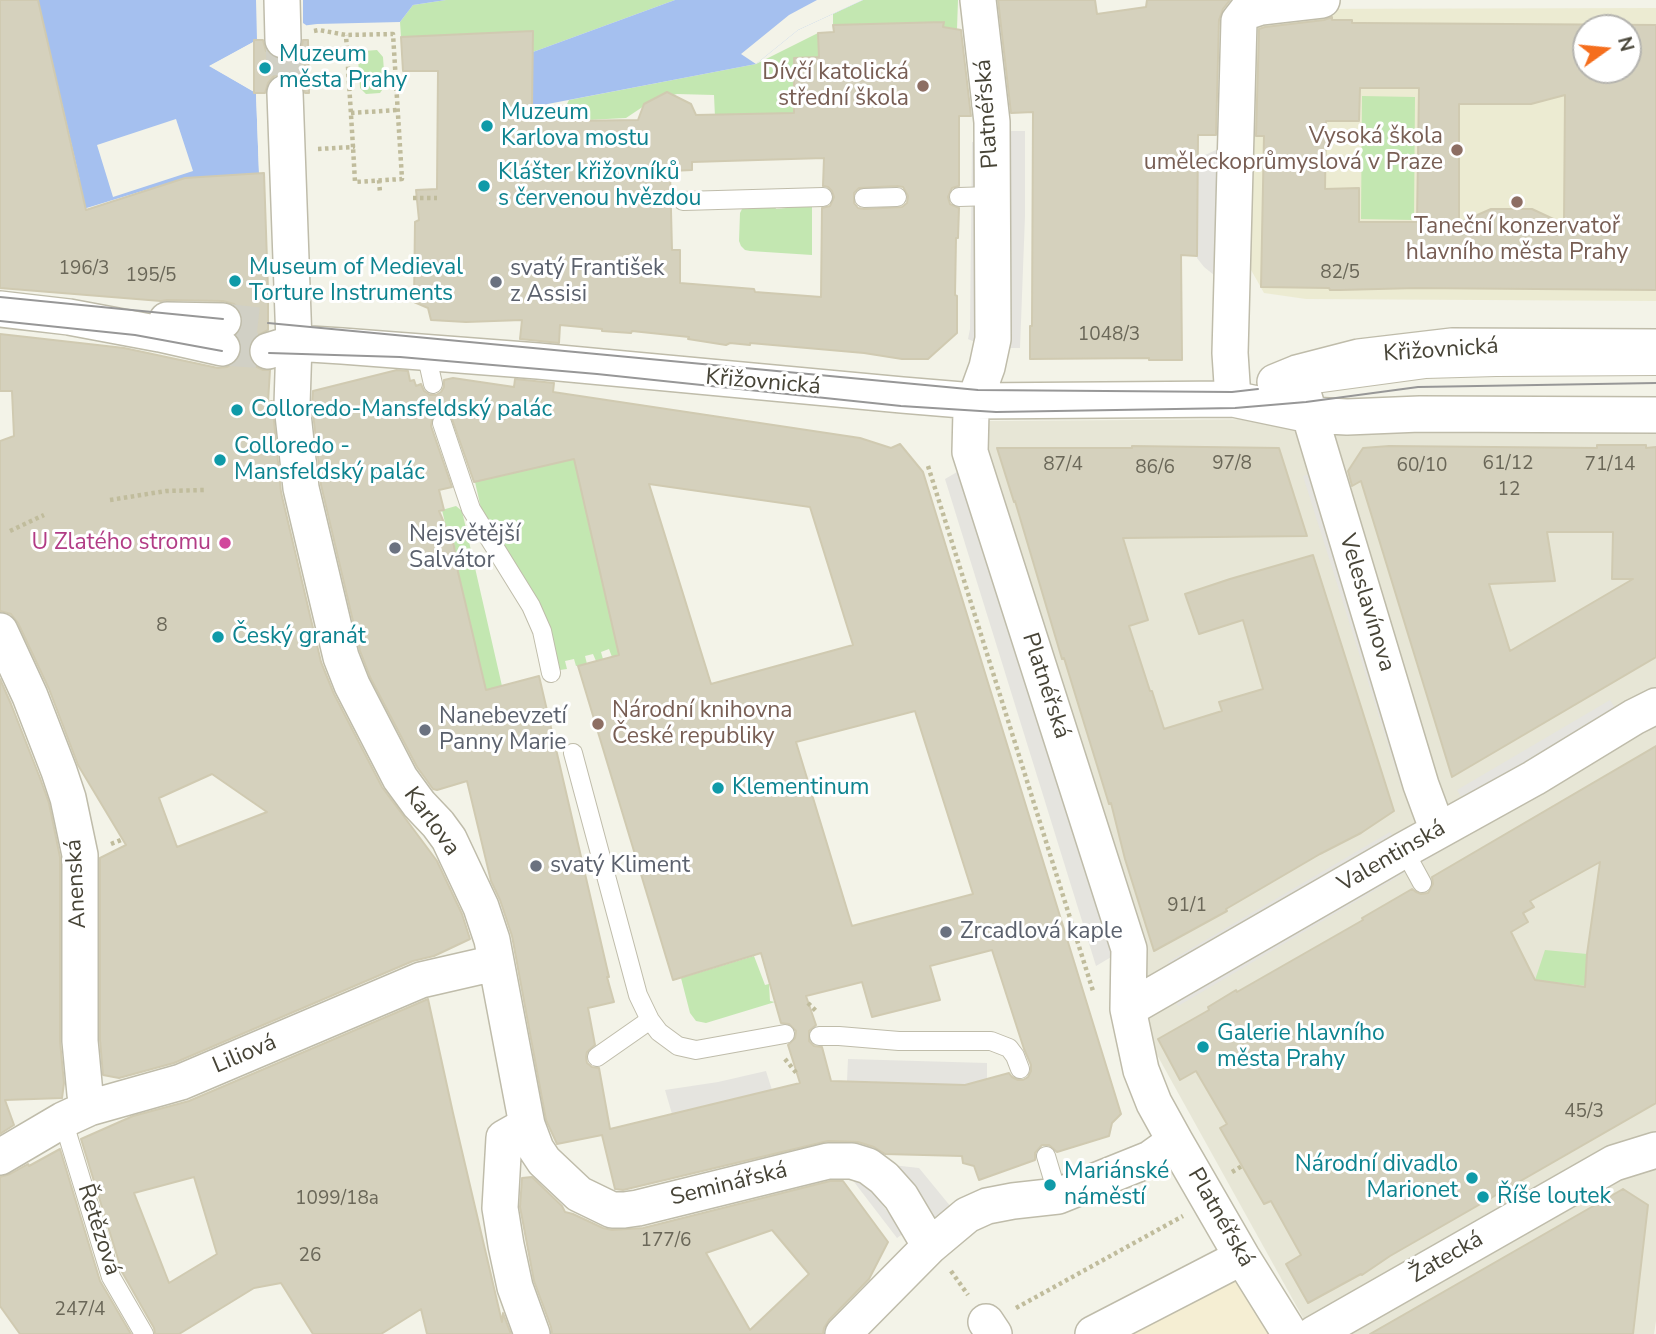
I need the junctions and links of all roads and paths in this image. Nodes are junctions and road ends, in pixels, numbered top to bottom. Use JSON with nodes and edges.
{"nodes":[{"id":1,"x":282,"y":0,"type":"edge"},
{"id":2,"x":978,"y":0,"type":"edge"},
{"id":3,"x":1321,"y":0,"type":"edge"},
{"id":4,"x":318,"y":30,"type":"dead end"},
{"id":5,"x":346,"y":35,"type":"junction"},
{"id":6,"x":283,"y":40,"type":"tunnel mouth"},
{"id":7,"x":285,"y":93,"type":"tunnel mouth"},
{"id":8,"x":397,"y":110,"type":"junction"},
{"id":9,"x":351,"y":113,"type":"junction"},
{"id":10,"x":286,"y":146,"type":"junction"},
{"id":11,"x":353,"y":147,"type":"junction"},
{"id":12,"x":379,"y":180,"type":"junction"},
{"id":13,"x":380,"y":194,"type":"dead end"},
{"id":14,"x":822,"y":197,"type":"dead end"},
{"id":15,"x":897,"y":197,"type":"dead end"},
{"id":16,"x":413,"y":198,"type":"dead end"},
{"id":17,"x":437,"y":198,"type":"dead end"},
{"id":18,"x":864,"y":198,"type":"dead end"},
{"id":19,"x":683,"y":201,"type":"dead end"},
{"id":20,"x":0,"y":309,"type":"edge"},
{"id":21,"x":222,"y":335,"type":"tunnel mouth"},
{"id":22,"x":277,"y":340,"type":"junction"},
{"id":23,"x":1656,"y":347,"type":"edge"},
{"id":24,"x":1656,"y":366,"type":"edge"},
{"id":25,"x":1302,"y":391,"type":"junction"},
{"id":26,"x":1245,"y":394,"type":"junction"},
{"id":27,"x":974,"y":401,"type":"junction"},
{"id":28,"x":1656,"y":415,"type":"edge"},
{"id":29,"x":442,"y":423,"type":"dead end"},
{"id":30,"x":928,"y":466,"type":"dead end"},
{"id":31,"x":204,"y":490,"type":"dead end"},
{"id":32,"x":110,"y":500,"type":"dead end"},
{"id":33,"x":44,"y":515,"type":"dead end"},
{"id":34,"x":10,"y":530,"type":"dead end"},
{"id":35,"x":0,"y":631,"type":"edge"},
{"id":36,"x":551,"y":673,"type":"dead end"},
{"id":37,"x":1656,"y":706,"type":"edge"},
{"id":38,"x":573,"y":753,"type":"dead end"},
{"id":39,"x":1438,"y":831,"type":"junction"},
{"id":40,"x":1404,"y":850,"type":"junction"},
{"id":41,"x":1422,"y":883,"type":"dead end"},
{"id":42,"x":495,"y":962,"type":"junction"},
{"id":43,"x":1094,"y":993,"type":"dead end"},
{"id":44,"x":1128,"y":1009,"type":"junction"},
{"id":45,"x":650,"y":1020,"type":"junction"},
{"id":46,"x":785,"y":1034,"type":"dead end"},
{"id":47,"x":819,"y":1036,"type":"dead end"},
{"id":48,"x":597,"y":1057,"type":"dead end"},
{"id":49,"x":1020,"y":1069,"type":"dead end"},
{"id":50,"x":76,"y":1114,"type":"junction"},
{"id":51,"x":527,"y":1125,"type":"junction"},
{"id":52,"x":1175,"y":1141,"type":"junction"},
{"id":53,"x":1656,"y":1150,"type":"edge"},
{"id":54,"x":1046,"y":1156,"type":"dead end"},
{"id":55,"x":0,"y":1157,"type":"edge"},
{"id":56,"x":1242,"y":1166,"type":"dead end"},
{"id":57,"x":1232,"y":1172,"type":"dead end"},
{"id":58,"x":1058,"y":1196,"type":"junction"},
{"id":59,"x":1183,"y":1216,"type":"dead end"},
{"id":60,"x":930,"y":1246,"type":"junction"},
{"id":61,"x":1242,"y":1257,"type":"junction"},
{"id":62,"x":997,"y":1323,"type":"edge"},
{"id":63,"x":144,"y":1334,"type":"edge"},
{"id":64,"x":532,"y":1334,"type":"edge"},
{"id":65,"x":843,"y":1334,"type":"edge"},
{"id":66,"x":1093,"y":1334,"type":"edge"},
{"id":67,"x":1290,"y":1334,"type":"edge"},
{"id":68,"x":1314,"y":1334,"type":"edge"}],
"edges":[{"from":1,"to":6,"type":"street"},
{"from":2,"to":27,"type":"street","name":"Platnéřská"},
{"from":3,"to":26,"type":"street"},
{"from":4,"to":5,"type":"path"},
{"from":5,"to":8,"type":"path"},
{"from":5,"to":9,"type":"path"},
{"from":7,"to":10,"type":"street","name":"Karlova"},
{"from":8,"to":9,"type":"path"},
{"from":8,"to":12,"type":"path"},
{"from":9,"to":11,"type":"path"},
{"from":10,"to":11,"type":"path"},
{"from":10,"to":22,"type":"street","name":"Karlova"},
{"from":11,"to":12,"type":"path"},
{"from":12,"to":13,"type":"path"},
{"from":14,"to":19,"type":"lane"},
{"from":15,"to":18,"type":"lane"},
{"from":16,"to":17,"type":"path"},
{"from":20,"to":21,"type":"street"},
{"from":22,"to":27,"type":"street","name":"Křižovnická"},
{"from":22,"to":42,"type":"street","name":"Karlova"},
{"from":23,"to":25,"type":"street","name":"Křižovnická"},
{"from":24,"to":25,"type":"lane"},
{"from":25,"to":26,"type":"street","name":"Křižovnická"},
{"from":25,"to":28,"type":"street","name":"Křižovnická"},
{"from":25,"to":39,"type":"street","name":"Veleslavínova"},
{"from":26,"to":27,"type":"street","name":"Křižovnická"},
{"from":27,"to":44,"type":"street","name":"Platnéřská"},
{"from":29,"to":36,"type":"lane"},
{"from":30,"to":43,"type":"path"},
{"from":31,"to":32,"type":"path"},
{"from":33,"to":34,"type":"path"},
{"from":35,"to":50,"type":"street","name":"Anenská"},
{"from":37,"to":39,"type":"street","name":"Valentinská"},
{"from":38,"to":45,"type":"lane"},
{"from":39,"to":40,"type":"street","name":"Valentinská"},
{"from":40,"to":41,"type":"lane"},
{"from":40,"to":44,"type":"street","name":"Valentinská"},
{"from":42,"to":50,"type":"street","name":"Liliová"},
{"from":42,"to":51,"type":"street","name":"Karlova"},
{"from":44,"to":52,"type":"street","name":"Platnéřská"},
{"from":45,"to":46,"type":"lane"},
{"from":45,"to":48,"type":"lane"},
{"from":47,"to":49,"type":"lane"},
{"from":50,"to":55,"type":"street","name":"Liliová"},
{"from":50,"to":63,"type":"lane","name":"Řetězová"},
{"from":51,"to":60,"type":"street","name":"Seminářská"},
{"from":51,"to":64,"type":"street"},
{"from":52,"to":58,"type":"street"},
{"from":52,"to":61,"type":"street","name":"Platnéřská"},
{"from":53,"to":68,"type":"street","name":"Žatecká"},
{"from":54,"to":58,"type":"lane"},
{"from":56,"to":57,"type":"path"},
{"from":58,"to":60,"type":"street"},
{"from":59,"to":62,"type":"path"},
{"from":60,"to":62,"type":"path"},
{"from":60,"to":65,"type":"street"},
{"from":61,"to":66,"type":"street"},
{"from":61,"to":67,"type":"street","name":"Platnéřská"}]}
